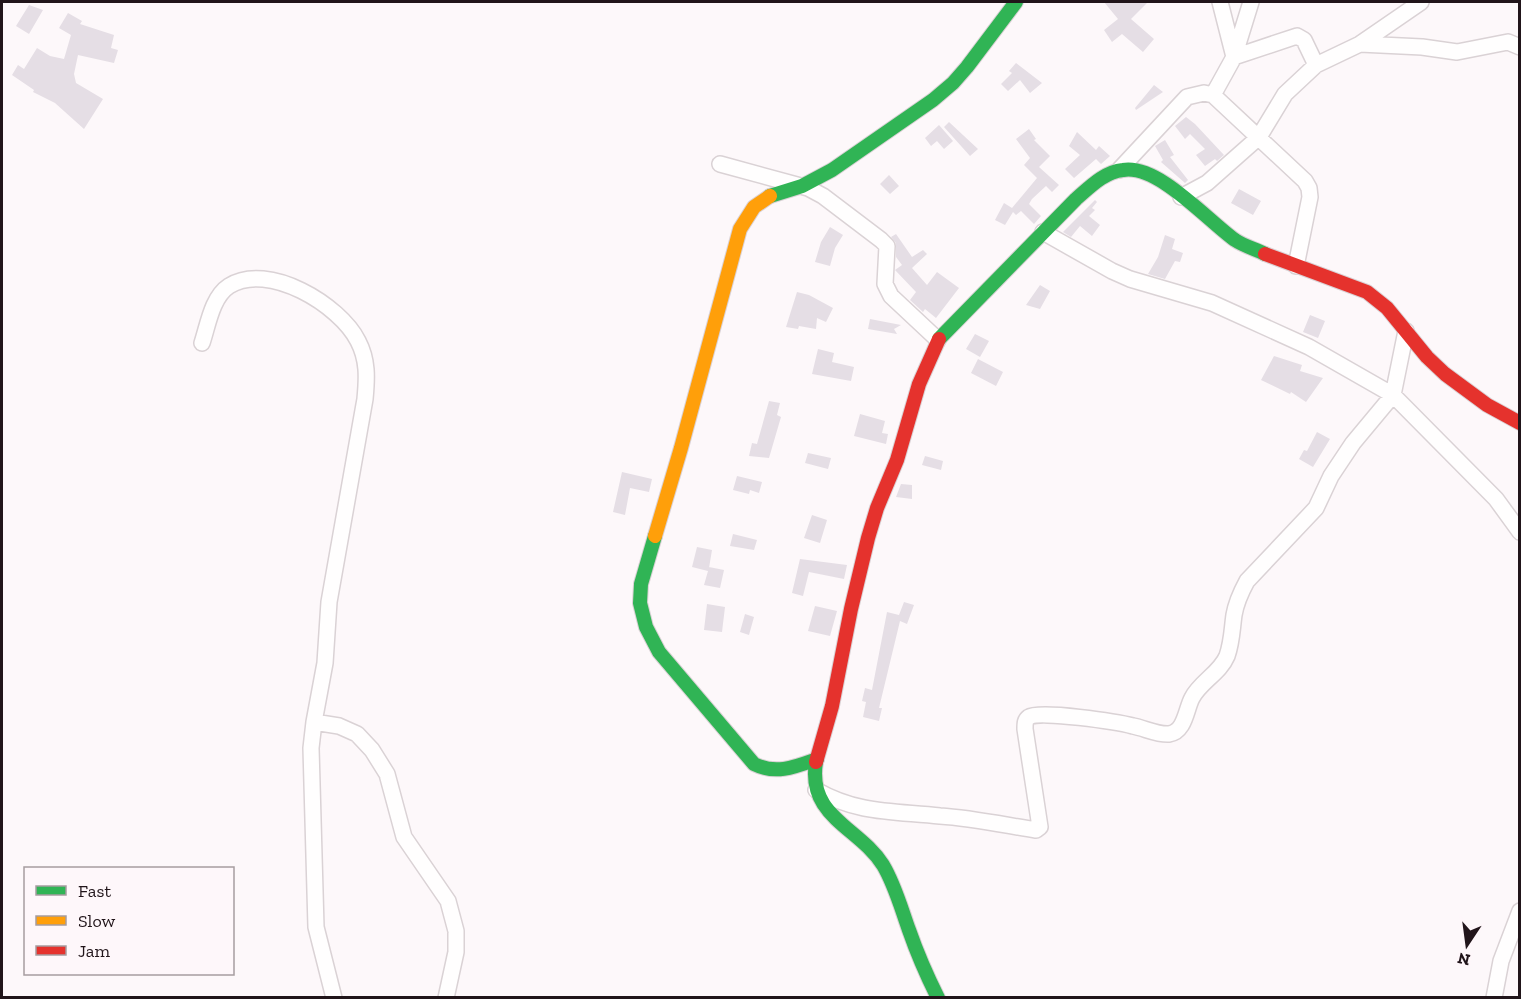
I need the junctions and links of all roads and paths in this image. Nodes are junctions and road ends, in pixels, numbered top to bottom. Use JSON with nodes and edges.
{"nodes":[{"id":1,"x":1016,"y":2,"type":"edge"},
{"id":2,"x":1220,"y":2,"type":"edge"},
{"id":3,"x":1251,"y":2,"type":"edge"},
{"id":4,"x":1421,"y":2,"type":"edge"},
{"id":5,"x":1360,"y":44,"type":"junction"},
{"id":6,"x":1520,"y":47,"type":"edge"},
{"id":7,"x":1234,"y":57,"type":"junction"},
{"id":8,"x":1316,"y":65,"type":"junction"},
{"id":9,"x":1213,"y":95,"type":"junction"},
{"id":10,"x":1258,"y":137,"type":"junction"},
{"id":11,"x":720,"y":164,"type":"dead end"},
{"id":12,"x":1119,"y":170,"type":"junction"},
{"id":13,"x":802,"y":186,"type":"junction"},
{"id":14,"x":1181,"y":197,"type":"junction"},
{"id":15,"x":1043,"y":232,"type":"junction"},
{"id":16,"x":1296,"y":266,"type":"junction"},
{"id":17,"x":1406,"y":330,"type":"junction"},
{"id":18,"x":938,"y":340,"type":"junction"},
{"id":19,"x":202,"y":343,"type":"dead end"},
{"id":20,"x":1393,"y":395,"type":"junction"},
{"id":21,"x":1520,"y":423,"type":"edge"},
{"id":22,"x":1520,"y":532,"type":"edge"},
{"id":23,"x":314,"y":722,"type":"junction"},
{"id":24,"x":817,"y":759,"type":"junction"},
{"id":25,"x":816,"y":790,"type":"junction"},
{"id":26,"x":1520,"y":911,"type":"edge"},
{"id":27,"x":334,"y":998,"type":"edge"},
{"id":28,"x":446,"y":998,"type":"edge"},
{"id":29,"x":938,"y":998,"type":"edge"},
{"id":30,"x":1494,"y":998,"type":"edge"}],
"edges":[{"from":1,"to":13,"type":"street"},
{"from":2,"to":7,"type":"street"},
{"from":3,"to":7,"type":"street"},
{"from":4,"to":5,"type":"street"},
{"from":5,"to":6,"type":"street"},
{"from":5,"to":8,"type":"street"},
{"from":7,"to":8,"type":"street"},
{"from":7,"to":9,"type":"street"},
{"from":8,"to":10,"type":"street"},
{"from":9,"to":10,"type":"street"},
{"from":9,"to":12,"type":"street"},
{"from":10,"to":14,"type":"street"},
{"from":10,"to":16,"type":"street"},
{"from":11,"to":13,"type":"street"},
{"from":12,"to":14,"type":"street"},
{"from":12,"to":15,"type":"street"},
{"from":13,"to":18,"type":"street"},
{"from":13,"to":24,"type":"street"},
{"from":14,"to":16,"type":"street"},
{"from":15,"to":18,"type":"street"},
{"from":15,"to":20,"type":"street"},
{"from":16,"to":17,"type":"street"},
{"from":17,"to":20,"type":"street"},
{"from":17,"to":21,"type":"street"},
{"from":18,"to":24,"type":"street"},
{"from":19,"to":23,"type":"street"},
{"from":20,"to":22,"type":"street"},
{"from":20,"to":25,"type":"street"},
{"from":23,"to":27,"type":"street"},
{"from":23,"to":28,"type":"street"},
{"from":24,"to":25,"type":"street"},
{"from":25,"to":29,"type":"street"},
{"from":26,"to":30,"type":"street"}]}
